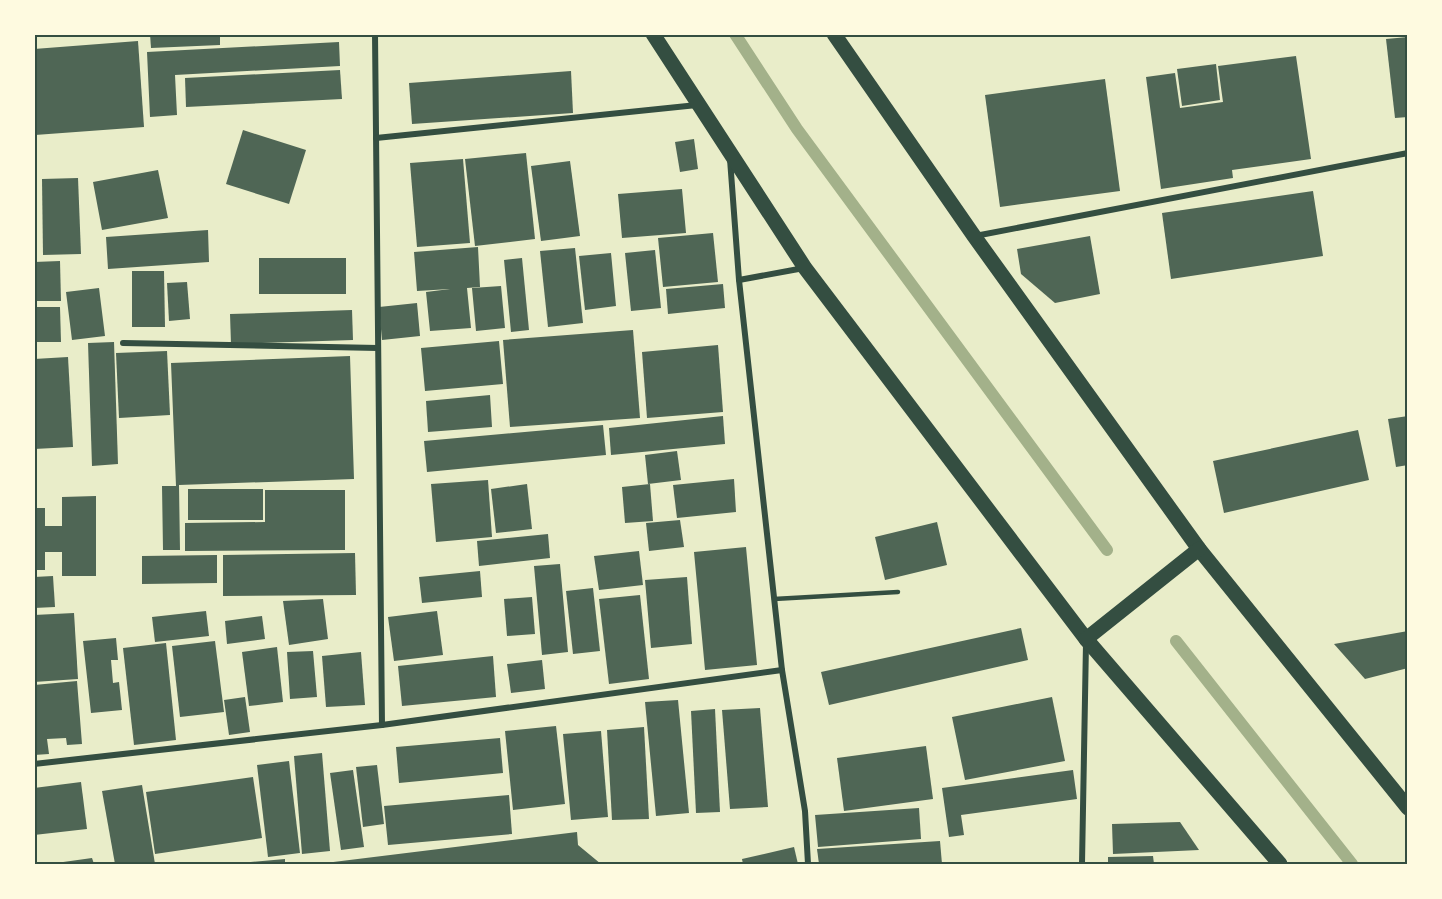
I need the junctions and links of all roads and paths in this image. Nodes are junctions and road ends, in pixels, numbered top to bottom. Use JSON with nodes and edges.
{"nodes":[{"id":1,"x":375,"y":34,"type":"edge"},
{"id":2,"x":652,"y":34,"type":"edge"},
{"id":3,"x":834,"y":34,"type":"edge"},
{"id":4,"x":699,"y":105,"type":"junction"},
{"id":5,"x":376,"y":138,"type":"junction"},
{"id":6,"x":729,"y":152,"type":"junction"},
{"id":7,"x":1407,"y":153,"type":"edge"},
{"id":8,"x":974,"y":236,"type":"junction"},
{"id":9,"x":805,"y":268,"type":"junction"},
{"id":10,"x":739,"y":280,"type":"junction"},
{"id":11,"x":123,"y":343,"type":"dead end"},
{"id":12,"x":378,"y":348,"type":"junction"},
{"id":13,"x":1199,"y":549,"type":"junction"},
{"id":14,"x":898,"y":592,"type":"dead end"},
{"id":15,"x":774,"y":599,"type":"junction"},
{"id":16,"x":1086,"y":639,"type":"junction"},
{"id":17,"x":782,"y":670,"type":"junction"},
{"id":18,"x":382,"y":725,"type":"junction"},
{"id":19,"x":34,"y":764,"type":"edge"},
{"id":20,"x":1407,"y":808,"type":"edge"},
{"id":21,"x":808,"y":864,"type":"edge"},
{"id":22,"x":1082,"y":864,"type":"edge"},
{"id":23,"x":1280,"y":864,"type":"edge"}],
"edges":[{"from":1,"to":5,"type":"street"},
{"from":2,"to":4,"type":"main road"},
{"from":3,"to":8,"type":"main road"},
{"from":4,"to":5,"type":"street"},
{"from":4,"to":6,"type":"main road"},
{"from":5,"to":12,"type":"street"},
{"from":6,"to":9,"type":"main road"},
{"from":6,"to":10,"type":"street"},
{"from":7,"to":8,"type":"street"},
{"from":8,"to":13,"type":"main road"},
{"from":9,"to":10,"type":"street"},
{"from":9,"to":16,"type":"main road"},
{"from":10,"to":15,"type":"street"},
{"from":11,"to":12,"type":"street"},
{"from":12,"to":18,"type":"street"},
{"from":13,"to":16,"type":"main road"},
{"from":13,"to":20,"type":"main road"},
{"from":14,"to":15,"type":"lane"},
{"from":15,"to":17,"type":"street"},
{"from":16,"to":22,"type":"street"},
{"from":16,"to":23,"type":"main road"},
{"from":17,"to":18,"type":"street"},
{"from":17,"to":21,"type":"street"},
{"from":18,"to":19,"type":"street"}]}
